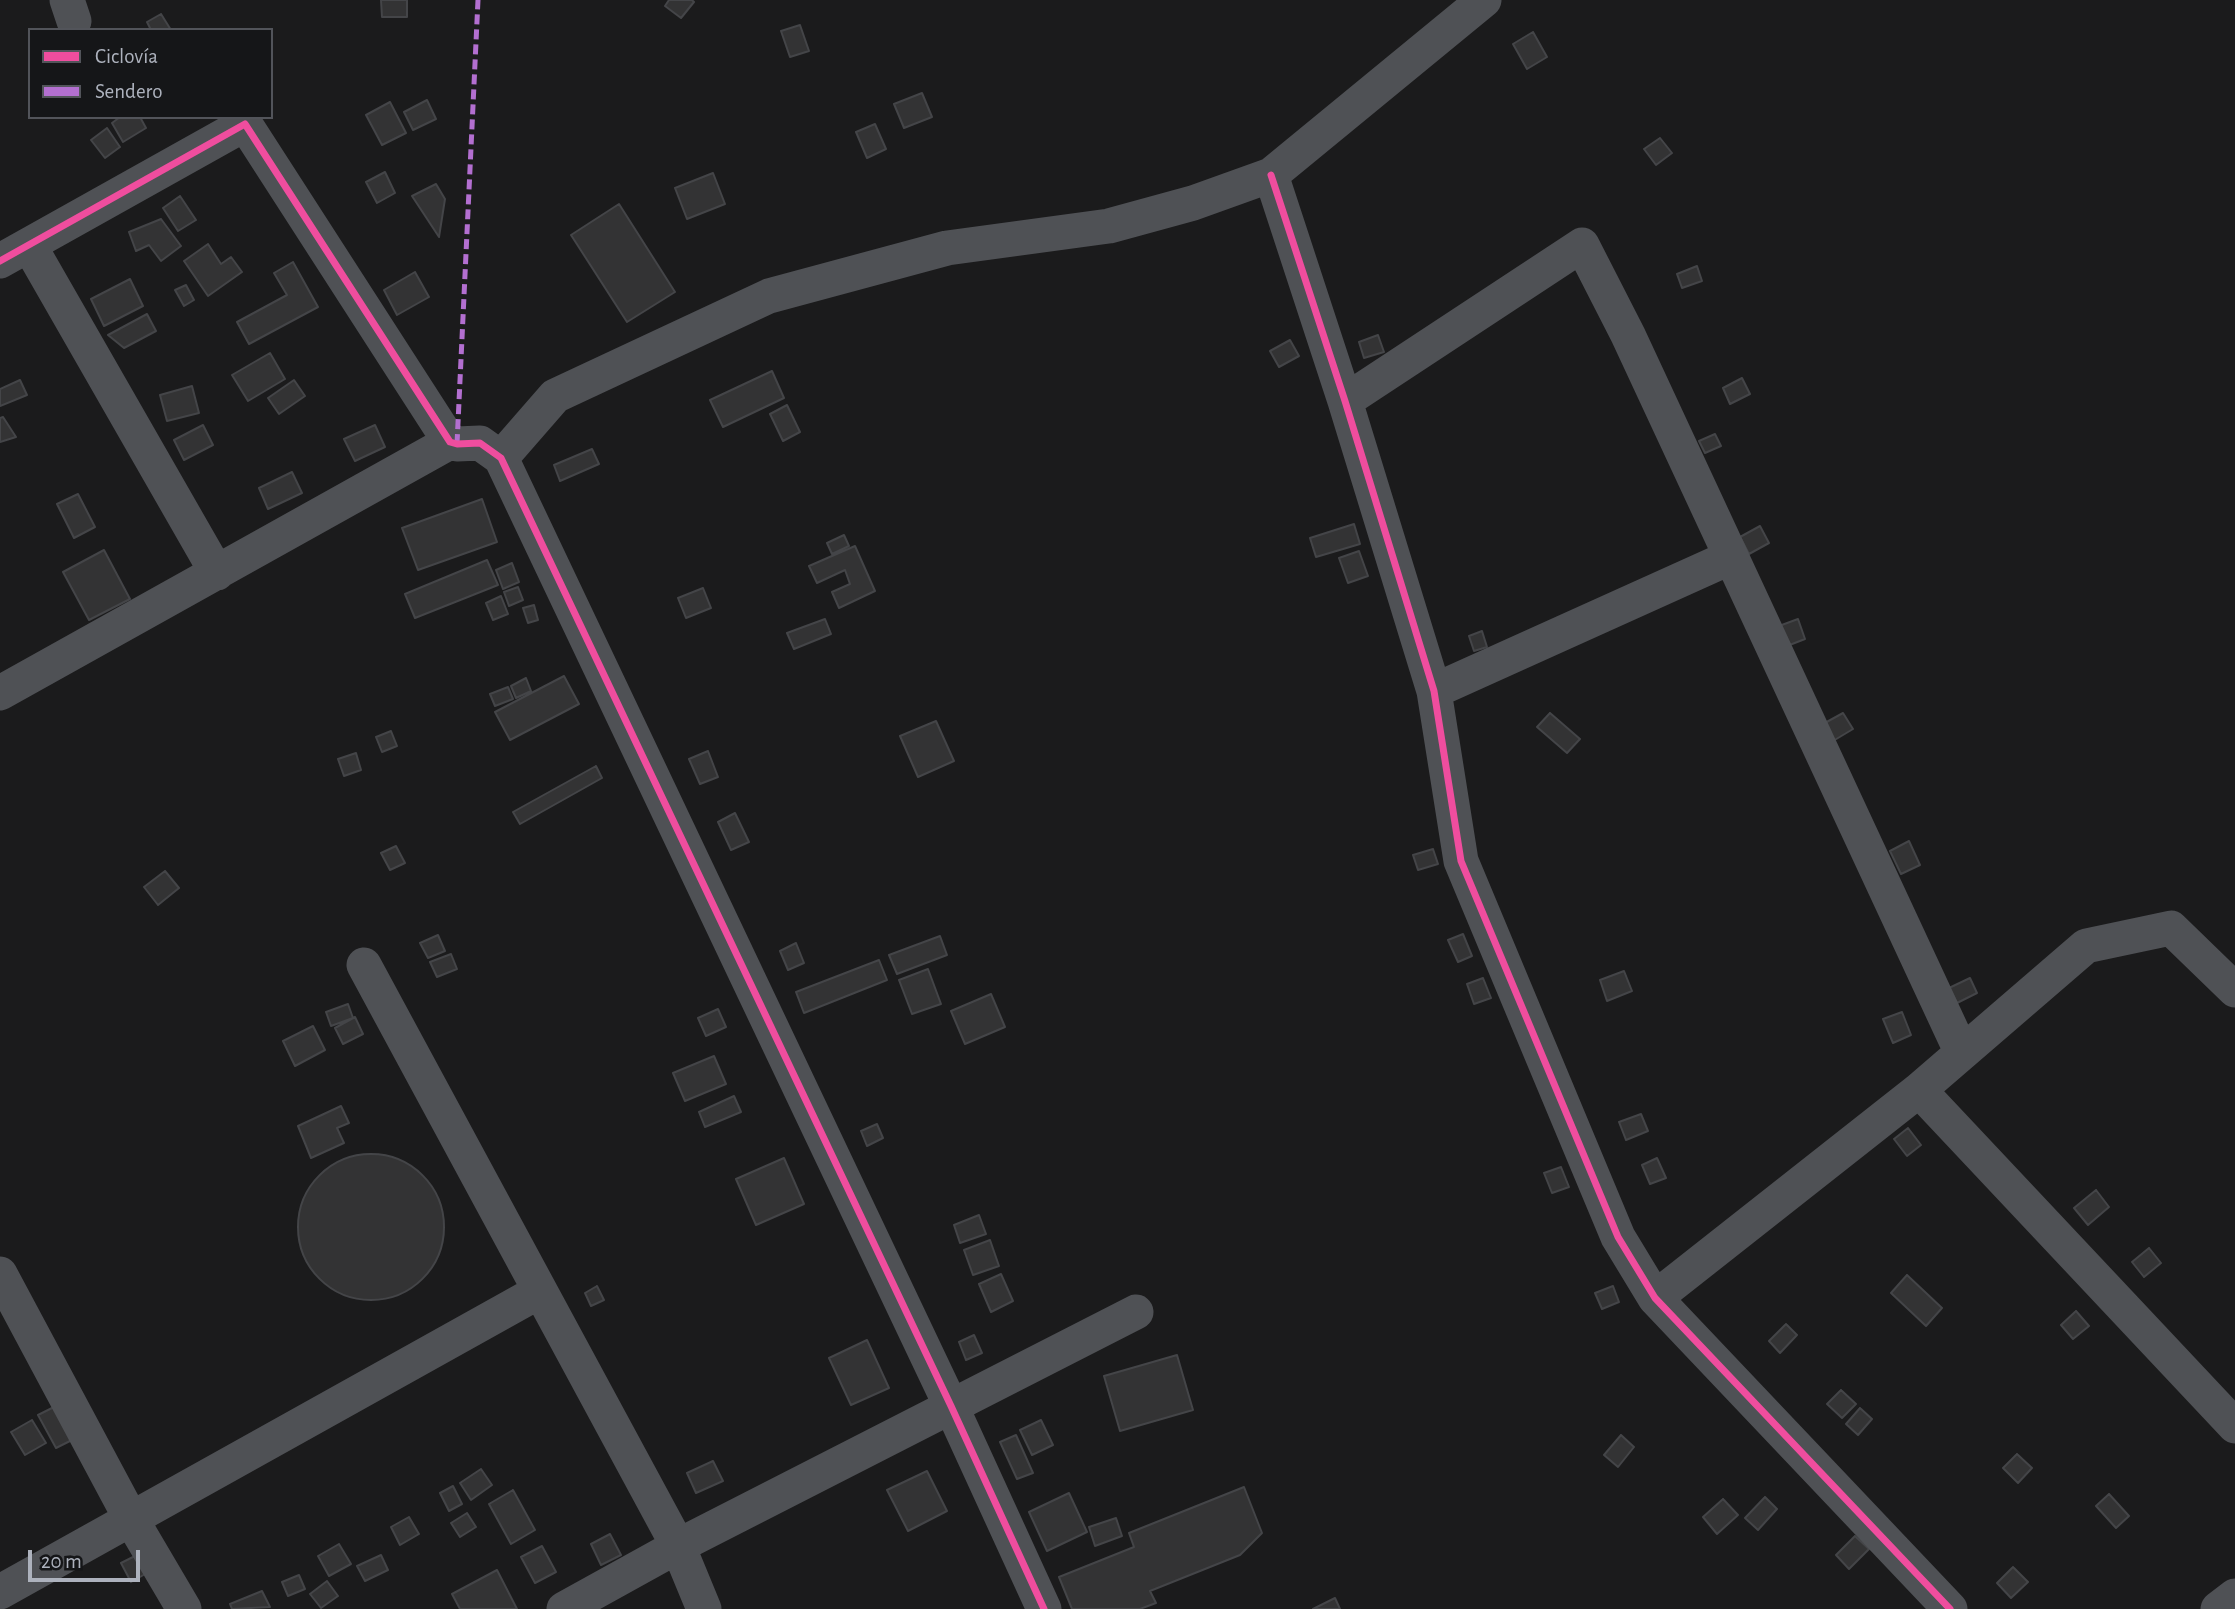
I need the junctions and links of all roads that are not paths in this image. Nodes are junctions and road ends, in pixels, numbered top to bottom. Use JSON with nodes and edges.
{"nodes":[{"id":1,"x":1484,"y":0,"type":"edge"},
{"id":2,"x":1270,"y":175,"type":"junction"},
{"id":3,"x":14,"y":253,"type":"edge"},
{"id":4,"x":1345,"y":401,"type":"junction"},
{"id":5,"x":450,"y":442,"type":"junction"},
{"id":6,"x":500,"y":458,"type":"junction"},
{"id":7,"x":1731,"y":557,"type":"junction"},
{"id":8,"x":218,"y":573,"type":"junction"},
{"id":9,"x":1434,"y":691,"type":"junction"},
{"id":10,"x":0,"y":694,"type":"edge"},
{"id":11,"x":364,"y":965,"type":"dead end"},
{"id":12,"x":2235,"y":990,"type":"edge"},
{"id":13,"x":1962,"y":1053,"type":"junction"},
{"id":14,"x":1919,"y":1090,"type":"junction"},
{"id":15,"x":0,"y":1274,"type":"edge"},
{"id":16,"x":540,"y":1291,"type":"junction"},
{"id":17,"x":1655,"y":1298,"type":"junction"},
{"id":18,"x":1136,"y":1312,"type":"dead end"},
{"id":19,"x":951,"y":1406,"type":"junction"},
{"id":20,"x":2235,"y":1426,"type":"edge"},
{"id":21,"x":131,"y":1519,"type":"junction"},
{"id":22,"x":678,"y":1546,"type":"junction"},
{"id":23,"x":0,"y":1592,"type":"edge"},
{"id":24,"x":2235,"y":1596,"type":"edge"},
{"id":25,"x":184,"y":1609,"type":"edge"},
{"id":26,"x":564,"y":1609,"type":"edge"},
{"id":27,"x":704,"y":1609,"type":"edge"},
{"id":28,"x":1044,"y":1609,"type":"edge"},
{"id":29,"x":1950,"y":1609,"type":"edge"},
{"id":30,"x":2218,"y":1609,"type":"edge"}],
"edges":[{"from":1,"to":2,"type":"street"},
{"from":2,"to":4,"type":"street"},
{"from":2,"to":6,"type":"street"},
{"from":3,"to":5,"type":"street"},
{"from":3,"to":8,"type":"street"},
{"from":4,"to":7,"type":"street"},
{"from":4,"to":9,"type":"street"},
{"from":5,"to":6,"type":"street"},
{"from":5,"to":8,"type":"street"},
{"from":6,"to":19,"type":"street"},
{"from":7,"to":9,"type":"street"},
{"from":7,"to":13,"type":"street"},
{"from":8,"to":10,"type":"street"},
{"from":9,"to":17,"type":"street"},
{"from":11,"to":16,"type":"street"},
{"from":12,"to":13,"type":"street"},
{"from":13,"to":14,"type":"street"},
{"from":14,"to":17,"type":"street"},
{"from":14,"to":20,"type":"street"},
{"from":15,"to":21,"type":"street"},
{"from":16,"to":21,"type":"street"},
{"from":16,"to":22,"type":"street"},
{"from":17,"to":29,"type":"street"},
{"from":18,"to":19,"type":"street"},
{"from":19,"to":22,"type":"street"},
{"from":19,"to":28,"type":"street"},
{"from":21,"to":23,"type":"street"},
{"from":21,"to":25,"type":"street"},
{"from":22,"to":26,"type":"street"},
{"from":22,"to":27,"type":"street"},
{"from":24,"to":30,"type":"street"}]}
